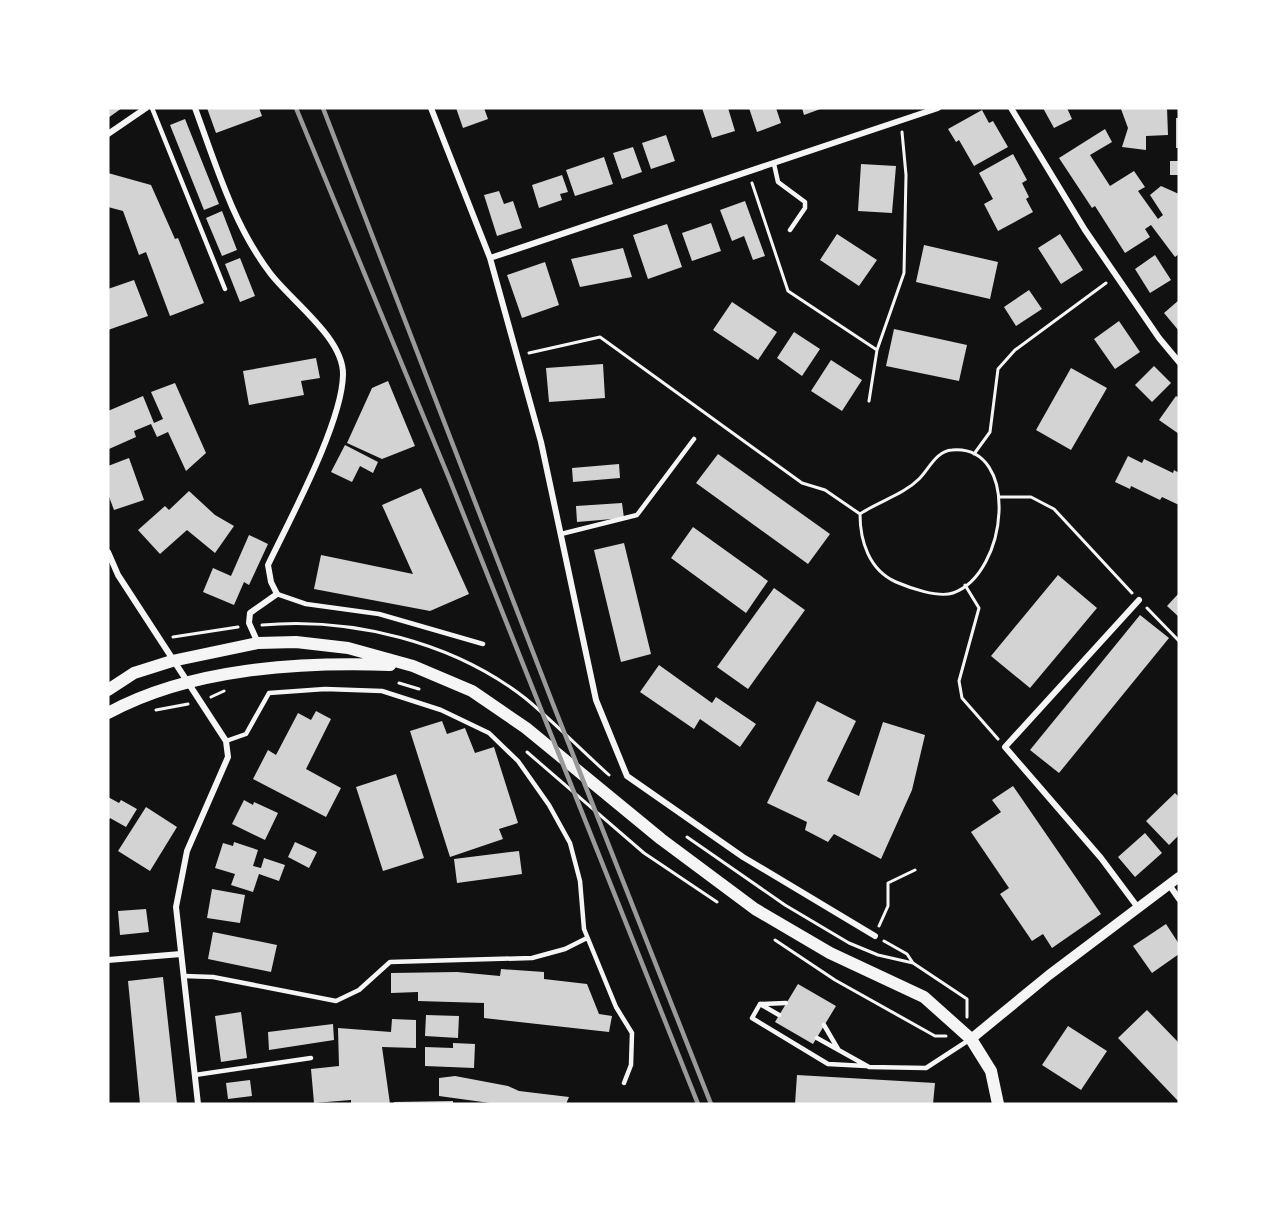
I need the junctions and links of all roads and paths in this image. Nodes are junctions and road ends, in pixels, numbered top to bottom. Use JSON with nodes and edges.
{"nodes":[{"id":1,"x":146,"y":108,"type":"edge"},
{"id":2,"x":152,"y":108,"type":"edge"},
{"id":3,"x":195,"y":108,"type":"edge"},
{"id":4,"x":431,"y":108,"type":"edge"},
{"id":5,"x":938,"y":108,"type":"edge"},
{"id":6,"x":1011,"y":108,"type":"edge"},
{"id":7,"x":901,"y":121,"type":"junction"},
{"id":8,"x":108,"y":134,"type":"edge"},
{"id":9,"x":774,"y":164,"type":"junction"},
{"id":10,"x":748,"y":173,"type":"junction"},
{"id":11,"x":790,"y":230,"type":"dead end"},
{"id":12,"x":490,"y":258,"type":"junction"},
{"id":13,"x":1116,"y":276,"type":"junction"},
{"id":14,"x":225,"y":289,"type":"dead end"},
{"id":15,"x":877,"y":350,"type":"junction"},
{"id":16,"x":518,"y":355,"type":"junction"},
{"id":17,"x":1179,"y":362,"type":"edge"},
{"id":18,"x":869,"y":401,"type":"dead end"},
{"id":19,"x":694,"y":439,"type":"dead end"},
{"id":20,"x":974,"y":454,"type":"junction"},
{"id":21,"x":1000,"y":497,"type":"junction"},
{"id":22,"x":861,"y":514,"type":"junction"},
{"id":23,"x":561,"y":534,"type":"junction"},
{"id":24,"x":108,"y":552,"type":"edge"},
{"id":25,"x":965,"y":585,"type":"junction"},
{"id":26,"x":278,"y":594,"type":"junction"},
{"id":27,"x":1139,"y":600,"type":"junction"},
{"id":28,"x":1179,"y":641,"type":"edge"},
{"id":29,"x":258,"y":643,"type":"junction"},
{"id":30,"x":483,"y":644,"type":"dead end"},
{"id":31,"x":172,"y":661,"type":"junction"},
{"id":32,"x":413,"y":666,"type":"junction"},
{"id":33,"x":394,"y":682,"type":"dead end"},
{"id":34,"x":187,"y":684,"type":"junction"},
{"id":35,"x":230,"y":688,"type":"dead end"},
{"id":36,"x":108,"y":690,"type":"edge"},
{"id":37,"x":423,"y":691,"type":"dead end"},
{"id":38,"x":524,"y":698,"type":"dead end"},
{"id":39,"x":200,"y":702,"type":"junction"},
{"id":40,"x":145,"y":712,"type":"dead end"},
{"id":41,"x":108,"y":713,"type":"edge"},
{"id":42,"x":226,"y":741,"type":"junction"},
{"id":43,"x":1005,"y":747,"type":"junction"},
{"id":44,"x":525,"y":750,"type":"dead end"},
{"id":45,"x":615,"y":780,"type":"dead end"},
{"id":46,"x":915,"y":870,"type":"dead end"},
{"id":47,"x":1179,"y":878,"type":"edge"},
{"id":48,"x":1170,"y":886,"type":"junction"},
{"id":49,"x":1179,"y":899,"type":"edge"},
{"id":50,"x":722,"y":905,"type":"dead end"},
{"id":51,"x":1139,"y":909,"type":"junction"},
{"id":52,"x":769,"y":936,"type":"dead end"},
{"id":53,"x":875,"y":936,"type":"junction"},
{"id":54,"x":587,"y":938,"type":"junction"},
{"id":55,"x":181,"y":954,"type":"junction"},
{"id":56,"x":108,"y":960,"type":"edge"},
{"id":57,"x":913,"y":963,"type":"dead end"},
{"id":58,"x":184,"y":976,"type":"junction"},
{"id":59,"x":786,"y":1003,"type":"dead end"},
{"id":60,"x":760,"y":1004,"type":"junction"},
{"id":61,"x":779,"y":1015,"type":"dead end"},
{"id":62,"x":824,"y":1025,"type":"dead end"},
{"id":63,"x":817,"y":1038,"type":"dead end"},
{"id":64,"x":971,"y":1039,"type":"junction"},
{"id":65,"x":838,"y":1049,"type":"junction"},
{"id":66,"x":311,"y":1059,"type":"dead end"},
{"id":67,"x":869,"y":1067,"type":"junction"},
{"id":68,"x":195,"y":1075,"type":"junction"},
{"id":69,"x":624,"y":1083,"type":"dead end"},
{"id":70,"x":198,"y":1104,"type":"edge"},
{"id":71,"x":998,"y":1104,"type":"edge"}],
"edges":[{"from":1,"to":8,"type":"street"},
{"from":2,"to":14,"type":"lane"},
{"from":3,"to":26,"type":"street"},
{"from":4,"to":12,"type":"street"},
{"from":5,"to":7,"type":"street"},
{"from":6,"to":13,"type":"street"},
{"from":7,"to":9,"type":"street"},
{"from":7,"to":15,"type":"path"},
{"from":9,"to":10,"type":"street"},
{"from":9,"to":11,"type":"lane"},
{"from":10,"to":12,"type":"street"},
{"from":10,"to":15,"type":"path"},
{"from":12,"to":16,"type":"street"},
{"from":13,"to":17,"type":"street"},
{"from":13,"to":20,"type":"path"},
{"from":15,"to":18,"type":"path"},
{"from":16,"to":22,"type":"path"},
{"from":16,"to":23,"type":"street"},
{"from":19,"to":23,"type":"lane"},
{"from":20,"to":21,"type":"path"},
{"from":20,"to":22,"type":"path"},
{"from":21,"to":25,"type":"path"},
{"from":21,"to":27,"type":"path"},
{"from":22,"to":25,"type":"path"},
{"from":23,"to":53,"type":"street"},
{"from":24,"to":31,"type":"street"},
{"from":25,"to":43,"type":"path"},
{"from":26,"to":29,"type":"street"},
{"from":26,"to":30,"type":"lane"},
{"from":27,"to":28,"type":"path"},
{"from":27,"to":43,"type":"street"},
{"from":29,"to":31,"type":"main road"},
{"from":29,"to":32,"type":"main road"},
{"from":31,"to":34,"type":"street"},
{"from":31,"to":36,"type":"main road"},
{"from":32,"to":34,"type":"main road"},
{"from":32,"to":64,"type":"main road"},
{"from":33,"to":37,"type":"path"},
{"from":34,"to":39,"type":"street"},
{"from":34,"to":41,"type":"main road"},
{"from":35,"to":39,"type":"path"},
{"from":38,"to":45,"type":"path"},
{"from":39,"to":40,"type":"path"},
{"from":39,"to":42,"type":"street"},
{"from":42,"to":54,"type":"lane"},
{"from":42,"to":55,"type":"street"},
{"from":43,"to":51,"type":"street"},
{"from":44,"to":50,"type":"path"},
{"from":46,"to":53,"type":"path"},
{"from":47,"to":48,"type":"street"},
{"from":48,"to":49,"type":"street"},
{"from":48,"to":51,"type":"street"},
{"from":51,"to":64,"type":"street"},
{"from":52,"to":64,"type":"path"},
{"from":53,"to":57,"type":"path"},
{"from":54,"to":58,"type":"lane"},
{"from":54,"to":69,"type":"lane"},
{"from":55,"to":56,"type":"street"},
{"from":55,"to":58,"type":"street"},
{"from":58,"to":68,"type":"street"},
{"from":59,"to":60,"type":"lane"},
{"from":60,"to":61,"type":"lane"},
{"from":60,"to":67,"type":"lane"},
{"from":62,"to":65,"type":"lane"},
{"from":63,"to":65,"type":"lane"},
{"from":64,"to":67,"type":"lane"},
{"from":64,"to":71,"type":"main road"},
{"from":65,"to":67,"type":"lane"},
{"from":66,"to":68,"type":"lane"},
{"from":68,"to":70,"type":"street"}]}
